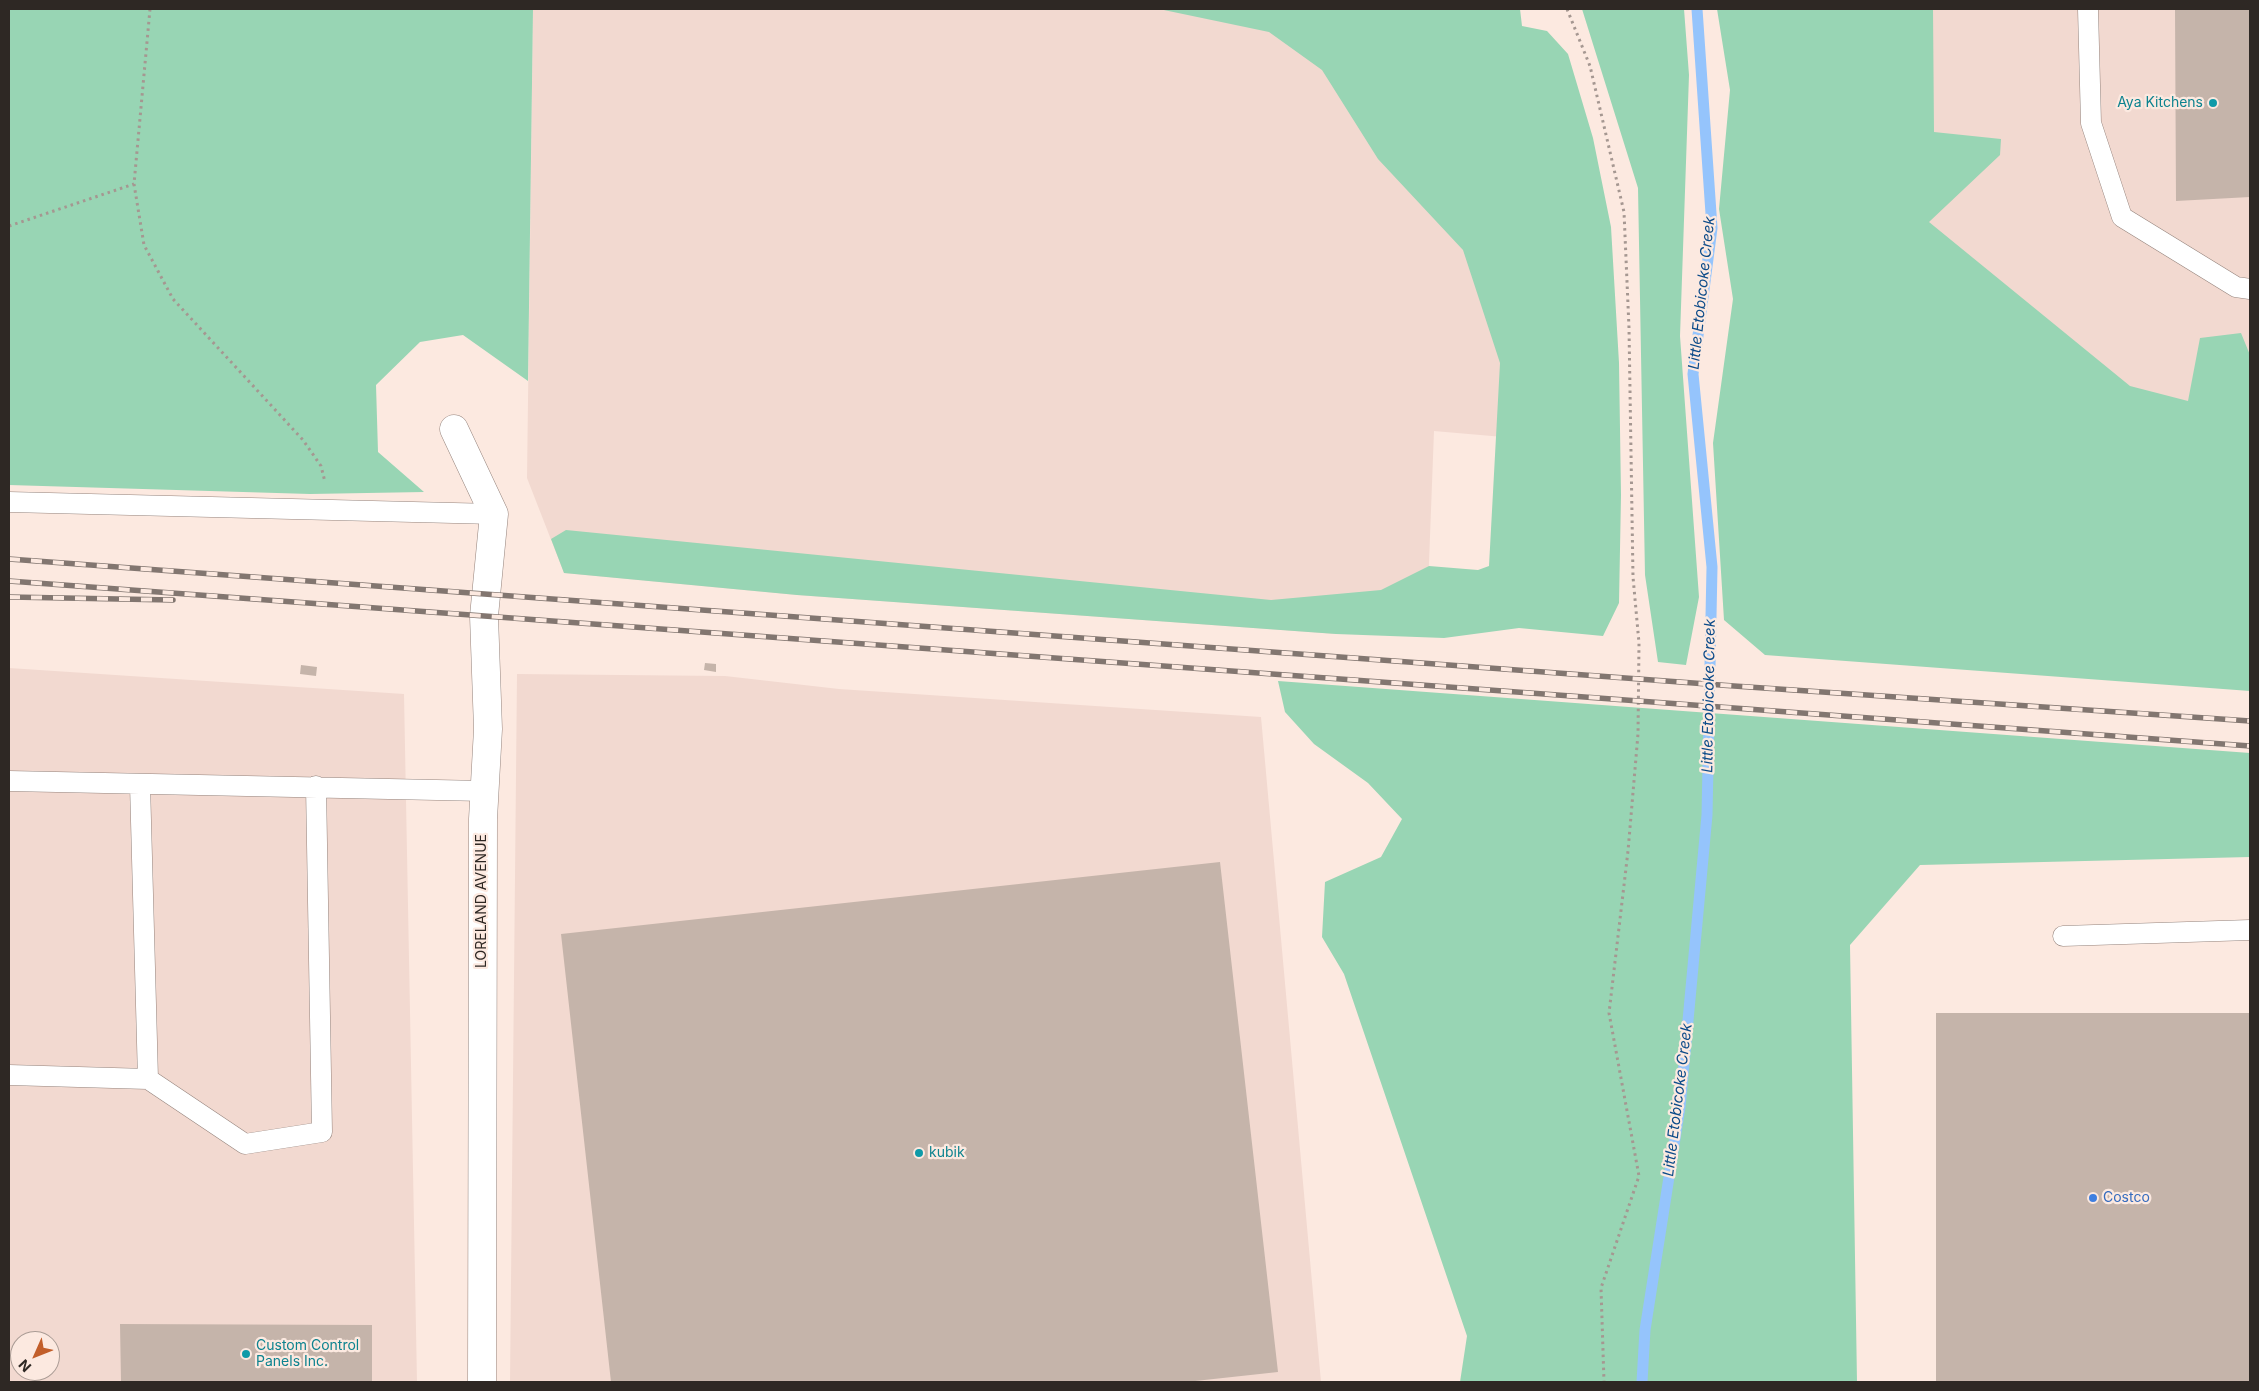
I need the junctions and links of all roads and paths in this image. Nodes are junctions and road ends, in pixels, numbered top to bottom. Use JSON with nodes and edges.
{"nodes":[{"id":1,"x":150,"y":9,"type":"edge"},
{"id":2,"x":1567,"y":9,"type":"edge"},
{"id":3,"x":2088,"y":9,"type":"edge"},
{"id":4,"x":134,"y":184,"type":"junction"},
{"id":5,"x":9,"y":226,"type":"edge"},
{"id":6,"x":2250,"y":289,"type":"edge"},
{"id":7,"x":454,"y":429,"type":"dead end"},
{"id":8,"x":9,"y":502,"type":"edge"},
{"id":9,"x":333,"y":510,"type":"junction"},
{"id":10,"x":494,"y":514,"type":"junction"},
{"id":11,"x":9,"y":781,"type":"edge"},
{"id":12,"x":140,"y":784,"type":"junction"},
{"id":13,"x":316,"y":786,"type":"junction"},
{"id":14,"x":484,"y":791,"type":"junction"},
{"id":15,"x":2250,"y":930,"type":"edge"},
{"id":16,"x":2063,"y":936,"type":"dead end"},
{"id":17,"x":9,"y":1075,"type":"edge"},
{"id":18,"x":148,"y":1079,"type":"junction"},
{"id":19,"x":482,"y":1382,"type":"edge"},
{"id":20,"x":1604,"y":1382,"type":"edge"}],
"edges":[{"from":1,"to":4,"type":"path"},
{"from":2,"to":20,"type":"path"},
{"from":3,"to":6,"type":"lane"},
{"from":4,"to":5,"type":"path"},
{"from":4,"to":9,"type":"path"},
{"from":7,"to":10,"type":"street"},
{"from":8,"to":9,"type":"lane"},
{"from":9,"to":10,"type":"lane"},
{"from":10,"to":14,"type":"street","name":"LORELAND AVENUE"},
{"from":11,"to":12,"type":"lane"},
{"from":12,"to":13,"type":"lane"},
{"from":12,"to":18,"type":"lane"},
{"from":13,"to":14,"type":"lane"},
{"from":13,"to":18,"type":"lane"},
{"from":14,"to":19,"type":"street","name":"LORELAND AVENUE"},
{"from":15,"to":16,"type":"lane"},
{"from":17,"to":18,"type":"lane"}]}
